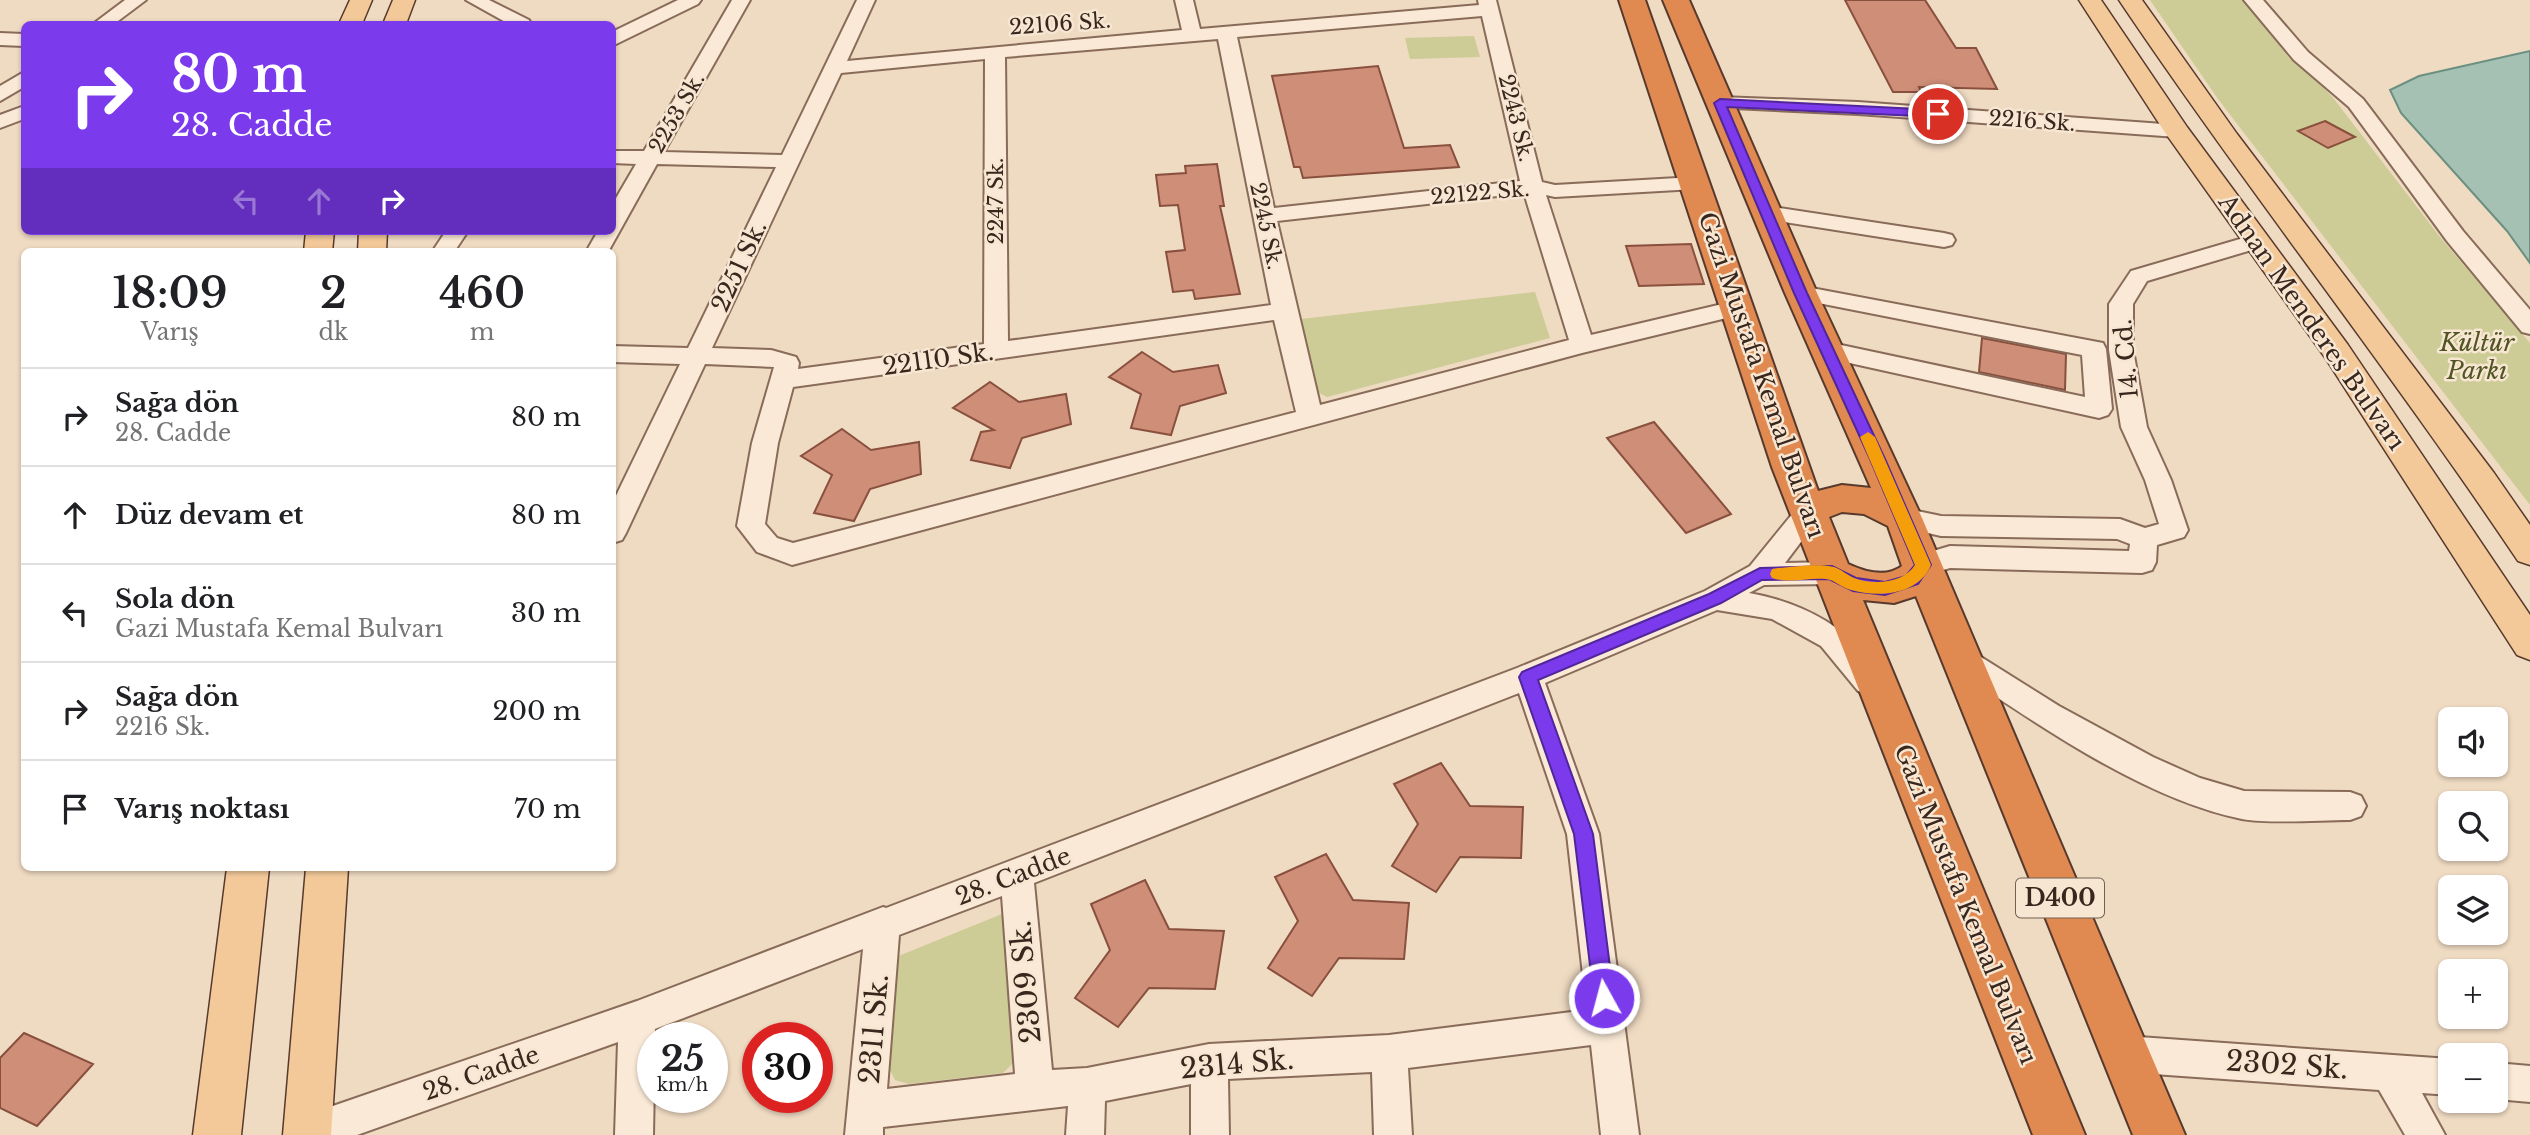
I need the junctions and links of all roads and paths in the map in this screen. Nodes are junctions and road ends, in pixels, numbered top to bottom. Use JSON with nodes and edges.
{"nodes":[{"id":1,"x":137,"y":0,"type":"edge"},
{"id":2,"x":360,"y":0,"type":"edge"},
{"id":3,"x":404,"y":0,"type":"edge"},
{"id":4,"x":475,"y":0,"type":"edge"},
{"id":5,"x":741,"y":0,"type":"edge"},
{"id":6,"x":866,"y":0,"type":"edge"},
{"id":7,"x":1184,"y":0,"type":"edge"},
{"id":8,"x":1632,"y":0,"type":"edge"},
{"id":9,"x":1676,"y":0,"type":"edge"},
{"id":10,"x":2090,"y":0,"type":"edge"},
{"id":11,"x":2130,"y":0,"type":"edge"},
{"id":12,"x":2252,"y":0,"type":"edge"},
{"id":13,"x":679,"y":2,"type":"edge"},
{"id":14,"x":1488,"y":5,"type":"edge"},
{"id":15,"x":106,"y":21,"type":"edge"},
{"id":16,"x":342,"y":21,"type":"edge"},
{"id":17,"x":352,"y":21,"type":"edge"},
{"id":18,"x":396,"y":21,"type":"edge"},
{"id":19,"x":516,"y":21,"type":"edge"},
{"id":20,"x":1227,"y":34,"type":"junction"},
{"id":21,"x":1194,"y":37,"type":"junction"},
{"id":22,"x":616,"y":38,"type":"edge"},
{"id":23,"x":0,"y":39,"type":"edge"},
{"id":24,"x":21,"y":40,"type":"edge"},
{"id":25,"x":995,"y":51,"type":"junction"},
{"id":26,"x":21,"y":64,"type":"edge"},
{"id":27,"x":833,"y":68,"type":"junction"},
{"id":28,"x":0,"y":74,"type":"edge"},
{"id":29,"x":21,"y":80,"type":"edge"},
{"id":30,"x":0,"y":95,"type":"edge"},
{"id":31,"x":1720,"y":103,"type":"junction"},
{"id":32,"x":0,"y":109,"type":"edge"},
{"id":33,"x":21,"y":112,"type":"edge"},
{"id":34,"x":21,"y":113,"type":"edge"},
{"id":35,"x":0,"y":122,"type":"edge"},
{"id":36,"x":2177,"y":131,"type":"junction"},
{"id":37,"x":616,"y":157,"type":"edge"},
{"id":38,"x":650,"y":159,"type":"junction"},
{"id":39,"x":788,"y":161,"type":"junction"},
{"id":40,"x":1695,"y":183,"type":"junction"},
{"id":41,"x":1532,"y":186,"type":"junction"},
{"id":42,"x":1767,"y":213,"type":"junction"},
{"id":43,"x":1264,"y":216,"type":"junction"},
{"id":44,"x":616,"y":218,"type":"edge"},
{"id":45,"x":1944,"y":240,"type":"dead end"},
{"id":46,"x":2257,"y":241,"type":"junction"},
{"id":47,"x":1801,"y":293,"type":"junction"},
{"id":48,"x":1735,"y":309,"type":"junction"},
{"id":49,"x":1284,"y":311,"type":"junction"},
{"id":50,"x":2530,"y":326,"type":"edge"},
{"id":51,"x":1582,"y":345,"type":"junction"},
{"id":52,"x":1827,"y":350,"type":"junction"},
{"id":53,"x":996,"y":351,"type":"junction"},
{"id":54,"x":616,"y":354,"type":"edge"},
{"id":55,"x":695,"y":358,"type":"junction"},
{"id":56,"x":782,"y":380,"type":"junction"},
{"id":57,"x":1310,"y":417,"type":"junction"},
{"id":58,"x":1808,"y":514,"type":"junction"},
{"id":59,"x":1903,"y":517,"type":"junction"},
{"id":60,"x":616,"y":525,"type":"edge"},
{"id":61,"x":2144,"y":539,"type":"junction"},
{"id":62,"x":2530,"y":552,"type":"edge"},
{"id":63,"x":1923,"y":565,"type":"junction"},
{"id":64,"x":1832,"y":573,"type":"junction"},
{"id":65,"x":1760,"y":574,"type":"junction"},
{"id":66,"x":1715,"y":599,"type":"junction"},
{"id":67,"x":2530,"y":645,"type":"edge"},
{"id":68,"x":1963,"y":660,"type":"junction"},
{"id":69,"x":1528,"y":677,"type":"junction"},
{"id":70,"x":1882,"y":697,"type":"junction"},
{"id":71,"x":2350,"y":806,"type":"dead end"},
{"id":72,"x":248,"y":871,"type":"edge"},
{"id":73,"x":327,"y":871,"type":"edge"},
{"id":74,"x":1017,"y":875,"type":"junction"},
{"id":75,"x":883,"y":923,"type":"junction"},
{"id":76,"x":637,"y":1017,"type":"junction"},
{"id":77,"x":1608,"y":1025,"type":"junction"},
{"id":78,"x":1389,"y":1053,"type":"junction"},
{"id":79,"x":2125,"y":1055,"type":"junction"},
{"id":80,"x":1209,"y":1062,"type":"junction"},
{"id":81,"x":2389,"y":1072,"type":"junction"},
{"id":82,"x":2438,"y":1076,"type":"edge"},
{"id":83,"x":2508,"y":1082,"type":"edge"},
{"id":84,"x":2530,"y":1084,"type":"edge"},
{"id":85,"x":1087,"y":1086,"type":"junction"},
{"id":86,"x":1035,"y":1090,"type":"junction"},
{"id":87,"x":865,"y":1123,"type":"edge"},
{"id":88,"x":217,"y":1135,"type":"edge"},
{"id":89,"x":306,"y":1135,"type":"edge"},
{"id":90,"x":634,"y":1135,"type":"edge"},
{"id":91,"x":1085,"y":1135,"type":"edge"},
{"id":92,"x":1210,"y":1135,"type":"edge"},
{"id":93,"x":1393,"y":1135,"type":"edge"},
{"id":94,"x":1620,"y":1135,"type":"edge"},
{"id":95,"x":2059,"y":1135,"type":"edge"},
{"id":96,"x":2159,"y":1135,"type":"edge"},
{"id":97,"x":2426,"y":1135,"type":"edge"}],
"edges":[{"from":1,"to":15,"type":"street"},
{"from":2,"to":16,"type":"street"},
{"from":2,"to":17,"type":"main road"},
{"from":3,"to":18,"type":"main road"},
{"from":4,"to":19,"type":"street"},
{"from":5,"to":38,"type":"street","name":"2253 Sk."},
{"from":6,"to":27,"type":"street","name":"2251 Sk."},
{"from":7,"to":21,"type":"street"},
{"from":8,"to":40,"type":"highway","name":"Gazi Mustafa Kemal Bulvarı"},
{"from":9,"to":31,"type":"highway","number":"D400"},
{"from":10,"to":36,"type":"main road","name":"Adnan Menderes Bulvarı"},
{"from":11,"to":62,"type":"main road","name":"Adnan Menderes Bulvarı"},
{"from":12,"to":50,"type":"street"},
{"from":13,"to":22,"type":"street"},
{"from":14,"to":20,"type":"street","name":"22106 Sk."},
{"from":14,"to":41,"type":"street","name":"2243 Sk."},
{"from":20,"to":21,"type":"street","name":"22106 Sk."},
{"from":20,"to":43,"type":"street","name":"2245 Sk."},
{"from":21,"to":25,"type":"street","name":"22106 Sk."},
{"from":23,"to":24,"type":"street"},
{"from":25,"to":27,"type":"street","name":"22106 Sk."},
{"from":25,"to":53,"type":"street","name":"2247 Sk."},
{"from":26,"to":28,"type":"street"},
{"from":27,"to":39,"type":"street","name":"2251 Sk."},
{"from":29,"to":30,"type":"street"},
{"from":31,"to":36,"type":"street","name":"2216 Sk."},
{"from":31,"to":42,"type":"highway","number":"D400"},
{"from":32,"to":33,"type":"street"},
{"from":34,"to":35,"type":"street"},
{"from":36,"to":46,"type":"main road","name":"Adnan Menderes Bulvarı"},
{"from":37,"to":38,"type":"street"},
{"from":38,"to":39,"type":"street"},
{"from":38,"to":44,"type":"street","name":"2253 Sk."},
{"from":39,"to":55,"type":"street","name":"2251 Sk."},
{"from":40,"to":41,"type":"street","name":"22122 Sk."},
{"from":40,"to":48,"type":"highway","name":"Gazi Mustafa Kemal Bulvarı"},
{"from":41,"to":43,"type":"street","name":"22122 Sk."},
{"from":41,"to":51,"type":"street","name":"2243 Sk."},
{"from":42,"to":45,"type":"street"},
{"from":42,"to":47,"type":"highway","number":"D400"},
{"from":43,"to":49,"type":"street","name":"2245 Sk."},
{"from":46,"to":61,"type":"street","name":"14. Cd."},
{"from":46,"to":67,"type":"main road","name":"Adnan Menderes Bulvarı"},
{"from":47,"to":52,"type":"highway","number":"D400"},
{"from":47,"to":52,"type":"street"},
{"from":48,"to":51,"type":"street"},
{"from":48,"to":58,"type":"highway","name":"Gazi Mustafa Kemal Bulvarı"},
{"from":49,"to":53,"type":"street","name":"22110 Sk."},
{"from":49,"to":57,"type":"street","name":"2245 Sk."},
{"from":51,"to":57,"type":"street"},
{"from":52,"to":59,"type":"highway","number":"D400"},
{"from":53,"to":56,"type":"street","name":"22110 Sk."},
{"from":54,"to":55,"type":"street"},
{"from":55,"to":56,"type":"street"},
{"from":55,"to":60,"type":"street","name":"2251 Sk."},
{"from":56,"to":57,"type":"street"},
{"from":58,"to":59,"type":"highway"},
{"from":58,"to":64,"type":"highway","name":"Gazi Mustafa Kemal Bulvarı"},
{"from":58,"to":65,"type":"street","name":"28. Cadde"},
{"from":59,"to":61,"type":"street"},
{"from":59,"to":63,"type":"highway","number":"D400"},
{"from":61,"to":63,"type":"street"},
{"from":63,"to":64,"type":"highway"},
{"from":63,"to":68,"type":"highway","number":"D400"},
{"from":64,"to":65,"type":"street","name":"28. Cadde"},
{"from":64,"to":70,"type":"highway","name":"Gazi Mustafa Kemal Bulvarı"},
{"from":65,"to":66,"type":"street","name":"28. Cadde"},
{"from":66,"to":69,"type":"street","name":"28. Cadde"},
{"from":66,"to":70,"type":"street"},
{"from":68,"to":71,"type":"street"},
{"from":68,"to":79,"type":"highway","number":"D400"},
{"from":69,"to":74,"type":"street","name":"28. Cadde"},
{"from":69,"to":77,"type":"street"},
{"from":70,"to":95,"type":"highway","name":"Gazi Mustafa Kemal Bulvarı"},
{"from":72,"to":88,"type":"main road"},
{"from":73,"to":89,"type":"main road"},
{"from":74,"to":75,"type":"street","name":"28. Cadde"},
{"from":74,"to":86,"type":"street","name":"2309 Sk."},
{"from":75,"to":76,"type":"street","name":"28. Cadde"},
{"from":75,"to":87,"type":"street","name":"2311 Sk."},
{"from":76,"to":89,"type":"street","name":"28. Cadde"},
{"from":76,"to":90,"type":"street"},
{"from":77,"to":78,"type":"street","name":"2314 Sk."},
{"from":77,"to":94,"type":"street"},
{"from":78,"to":80,"type":"street","name":"2314 Sk."},
{"from":78,"to":93,"type":"street"},
{"from":79,"to":81,"type":"street","name":"2302 Sk."},
{"from":79,"to":96,"type":"highway","number":"D400"},
{"from":80,"to":85,"type":"street","name":"2314 Sk."},
{"from":80,"to":92,"type":"street"},
{"from":81,"to":82,"type":"street","name":"2302 Sk."},
{"from":81,"to":97,"type":"street"},
{"from":83,"to":84,"type":"street"},
{"from":85,"to":86,"type":"street","name":"2314 Sk."},
{"from":85,"to":91,"type":"street"},
{"from":86,"to":87,"type":"street","name":"2314 Sk."}]}
